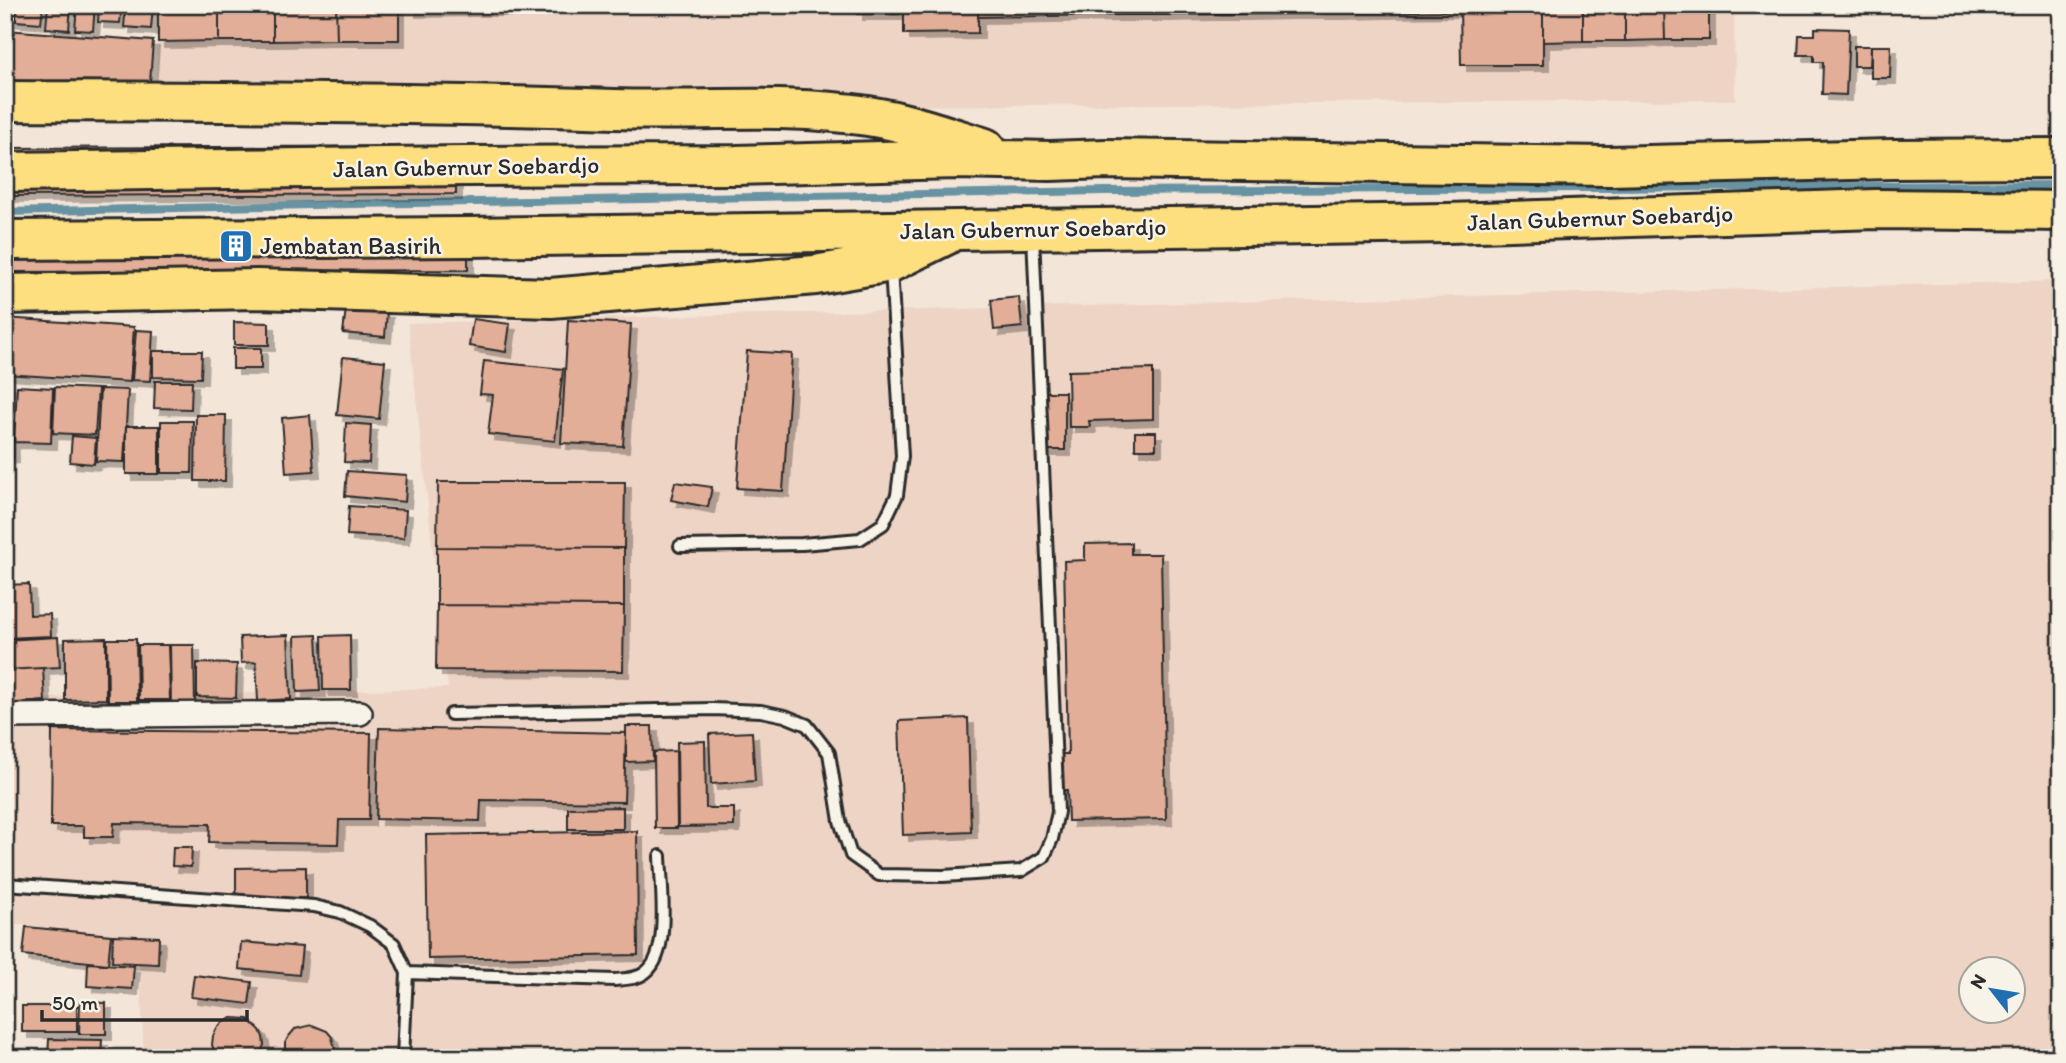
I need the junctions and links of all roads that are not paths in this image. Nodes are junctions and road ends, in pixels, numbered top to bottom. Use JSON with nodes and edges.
{"nodes":[{"id":1,"x":5,"y":101,"type":"edge"},
{"id":2,"x":585,"y":108,"type":"junction"},
{"id":3,"x":2061,"y":158,"type":"edge"},
{"id":4,"x":1022,"y":160,"type":"junction"},
{"id":5,"x":584,"y":166,"type":"junction"},
{"id":6,"x":5,"y":172,"type":"edge"},
{"id":7,"x":2061,"y":211,"type":"edge"},
{"id":8,"x":1033,"y":229,"type":"junction"},
{"id":9,"x":958,"y":230,"type":"junction"},
{"id":10,"x":5,"y":240,"type":"edge"},
{"id":11,"x":891,"y":262,"type":"junction"},
{"id":12,"x":5,"y":294,"type":"edge"},
{"id":13,"x":680,"y":546,"type":"dead end"},
{"id":14,"x":360,"y":713,"type":"dead end"},
{"id":15,"x":451,"y":714,"type":"dead end"},
{"id":16,"x":5,"y":716,"type":"edge"},
{"id":17,"x":660,"y":856,"type":"dead end"},
{"id":18,"x":5,"y":884,"type":"edge"},
{"id":19,"x":407,"y":973,"type":"junction"},
{"id":20,"x":403,"y":1058,"type":"edge"}],
"edges":[{"from":1,"to":2,"type":"highway"},
{"from":2,"to":4,"type":"highway"},
{"from":2,"to":5,"type":"highway"},
{"from":3,"to":4,"type":"highway","name":"Jalan Gubernur Soebardjo"},
{"from":4,"to":5,"type":"highway","name":"Jalan Gubernur Soebardjo"},
{"from":5,"to":6,"type":"highway","name":"Jalan Gubernur Soebardjo"},
{"from":7,"to":8,"type":"highway","name":"Jalan Gubernur Soebardjo"},
{"from":8,"to":9,"type":"highway","name":"Jalan Gubernur Soebardjo"},
{"from":8,"to":15,"type":"lane"},
{"from":9,"to":10,"type":"highway","name":"Jalan Gubernur Soebardjo"},
{"from":9,"to":11,"type":"highway"},
{"from":11,"to":12,"type":"highway"},
{"from":11,"to":13,"type":"lane"},
{"from":14,"to":16,"type":"street"},
{"from":17,"to":19,"type":"lane"},
{"from":18,"to":19,"type":"lane"},
{"from":19,"to":20,"type":"lane"}]}
